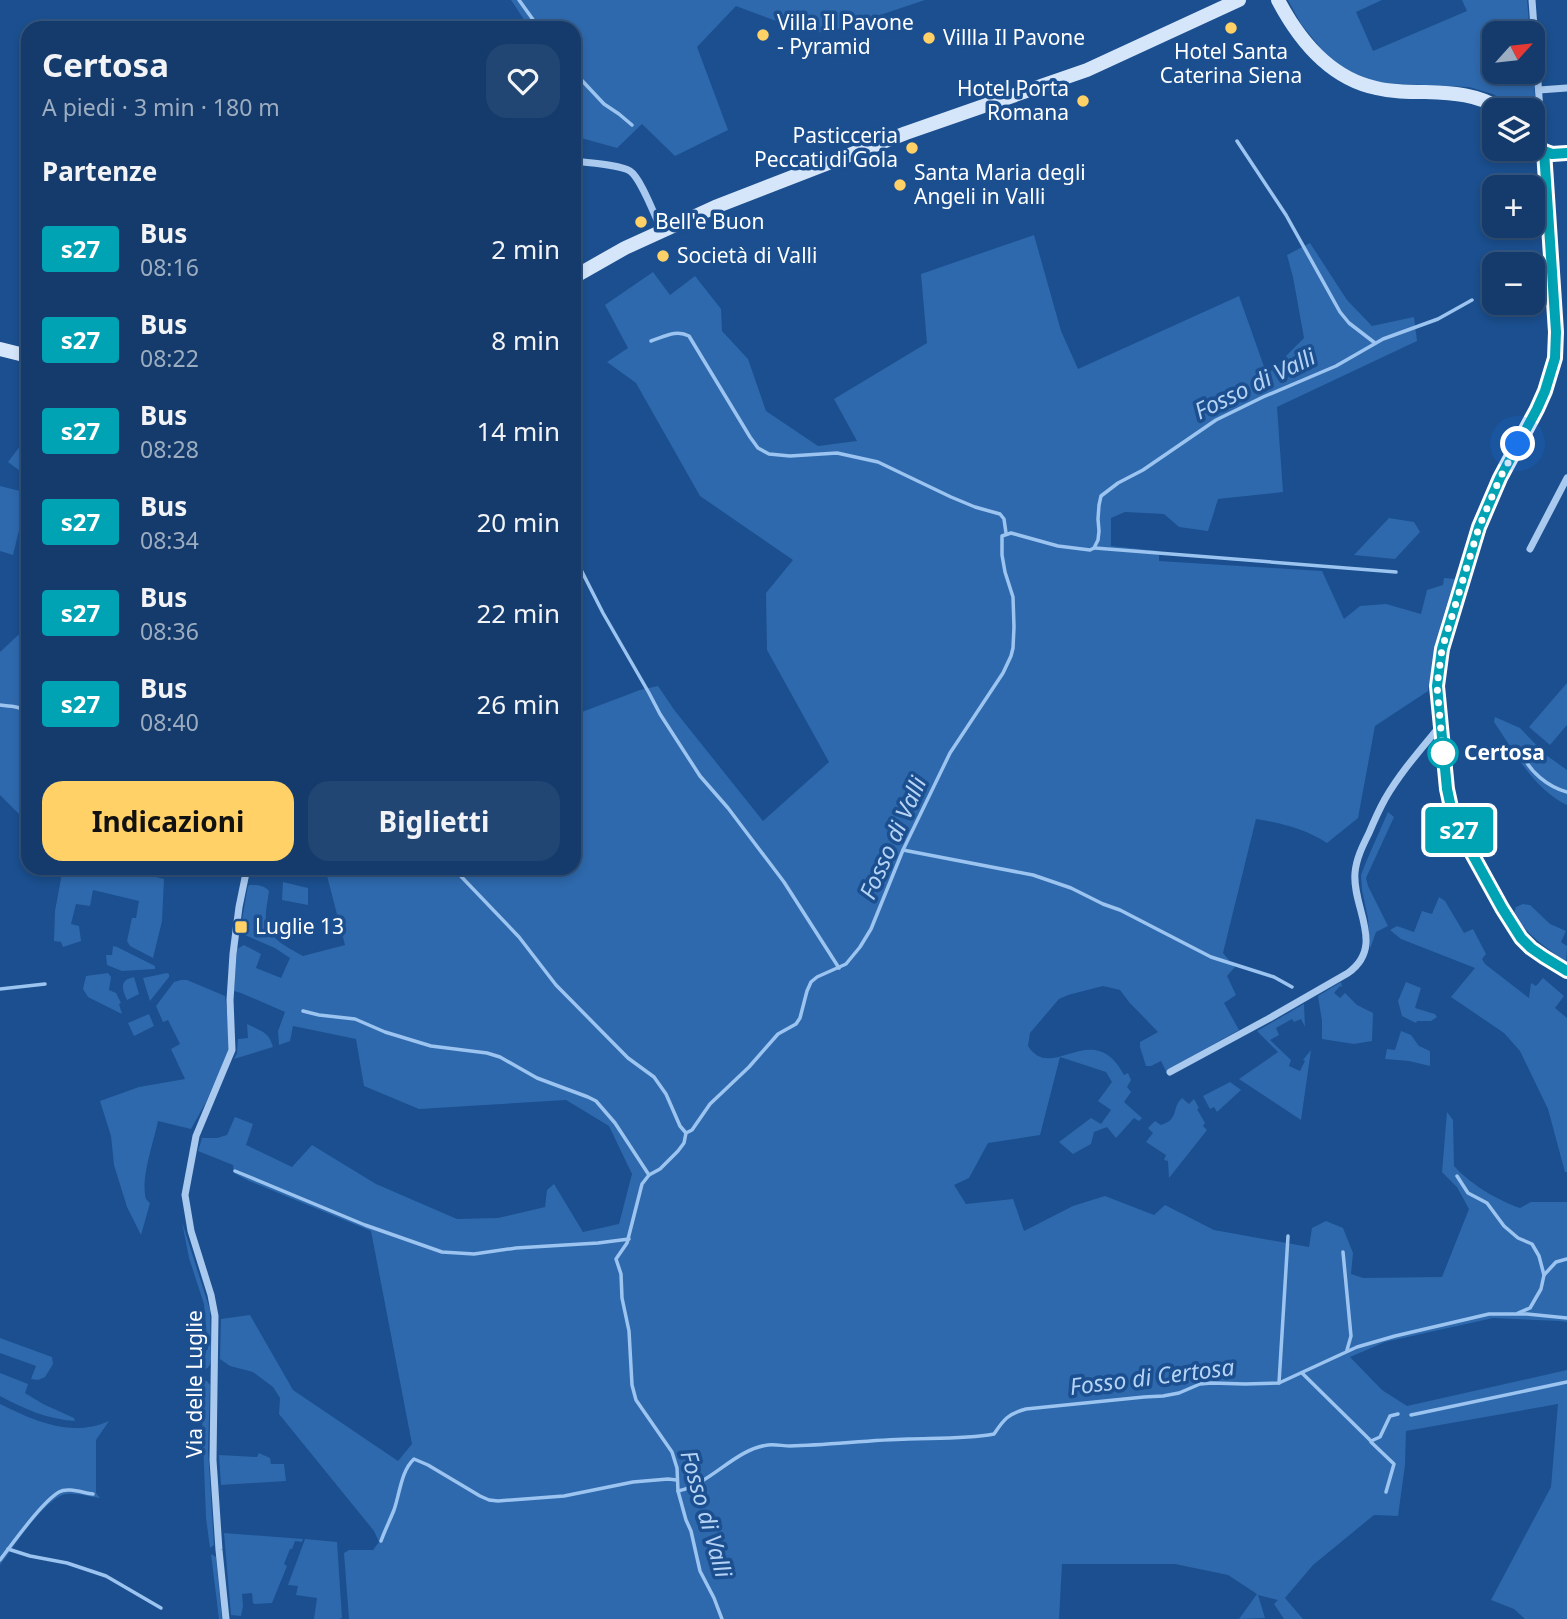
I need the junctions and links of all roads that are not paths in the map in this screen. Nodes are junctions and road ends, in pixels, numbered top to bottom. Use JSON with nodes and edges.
{"nodes":[{"id":1,"x":1238,"y":0,"type":"edge"},
{"id":2,"x":1278,"y":0,"type":"edge"},
{"id":3,"x":1532,"y":0,"type":"edge"},
{"id":4,"x":1567,"y":88,"type":"edge"},
{"id":5,"x":1539,"y":90,"type":"junction"},
{"id":6,"x":1539,"y":98,"type":"edge"},
{"id":7,"x":1482,"y":100,"type":"edge"},
{"id":8,"x":1545,"y":150,"type":"edge"},
{"id":9,"x":1567,"y":153,"type":"edge"},
{"id":10,"x":1539,"y":161,"type":"edge"},
{"id":11,"x":581,"y":162,"type":"edge"},
{"id":12,"x":662,"y":231,"type":"junction"},
{"id":13,"x":581,"y":273,"type":"edge"},
{"id":14,"x":0,"y":349,"type":"edge"},
{"id":15,"x":21,"y":354,"type":"edge"},
{"id":16,"x":1567,"y":478,"type":"edge"},
{"id":17,"x":1530,"y":549,"type":"dead end"},
{"id":18,"x":1440,"y":726,"type":"junction"},
{"id":19,"x":246,"y":875,"type":"edge"},
{"id":20,"x":1567,"y":971,"type":"edge"},
{"id":21,"x":1170,"y":1072,"type":"dead end"},
{"id":22,"x":226,"y":1619,"type":"edge"}],
"edges":[{"from":1,"to":12,"type":"main road"},
{"from":2,"to":7,"type":"main road"},
{"from":3,"to":5,"type":"street"},
{"from":4,"to":5,"type":"street"},
{"from":5,"to":6,"type":"street"},
{"from":8,"to":9,"type":"main road"},
{"from":10,"to":18,"type":"street"},
{"from":11,"to":12,"type":"street"},
{"from":12,"to":13,"type":"main road"},
{"from":14,"to":15,"type":"main road"},
{"from":16,"to":17,"type":"street"},
{"from":18,"to":20,"type":"street"},
{"from":18,"to":21,"type":"street"},
{"from":19,"to":22,"type":"street","name":"Via delle Luglie"}]}
